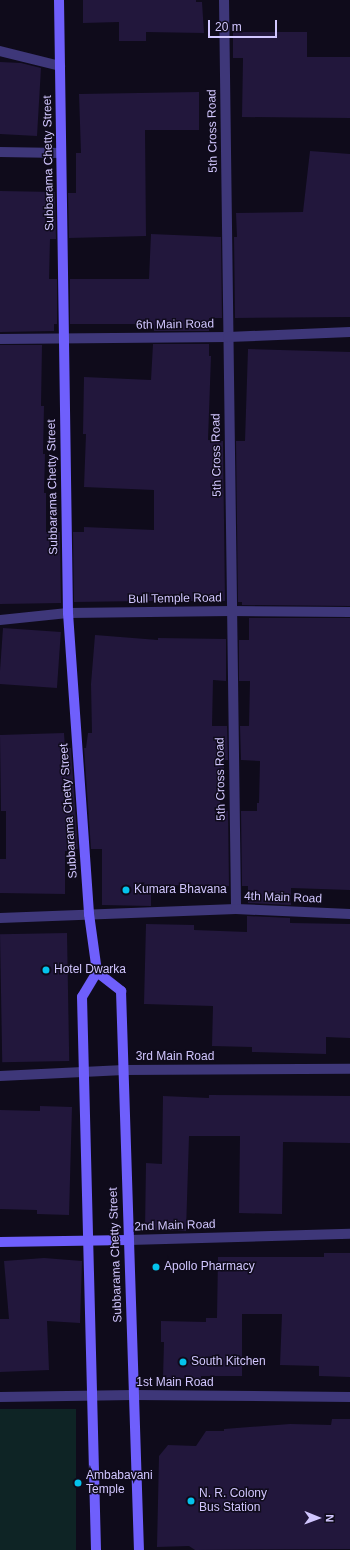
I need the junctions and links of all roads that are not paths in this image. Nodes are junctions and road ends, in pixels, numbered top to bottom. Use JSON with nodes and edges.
{"nodes":[{"id":1,"x":59,"y":0,"type":"edge"},
{"id":2,"x":224,"y":0,"type":"edge"},
{"id":3,"x":0,"y":52,"type":"edge"},
{"id":4,"x":60,"y":66,"type":"junction"},
{"id":5,"x":0,"y":152,"type":"edge"},
{"id":6,"x":62,"y":153,"type":"junction"},
{"id":7,"x":350,"y":332,"type":"edge"},
{"id":8,"x":228,"y":337,"type":"junction"},
{"id":9,"x":0,"y":339,"type":"edge"},
{"id":10,"x":64,"y":340,"type":"junction"},
{"id":11,"x":231,"y":611,"type":"junction"},
{"id":12,"x":350,"y":612,"type":"edge"},
{"id":13,"x":68,"y":613,"type":"junction"},
{"id":14,"x":0,"y":620,"type":"edge"},
{"id":15,"x":236,"y":909,"type":"junction"},
{"id":16,"x":89,"y":914,"type":"junction"},
{"id":17,"x":350,"y":914,"type":"edge"},
{"id":18,"x":0,"y":918,"type":"edge"},
{"id":19,"x":97,"y":972,"type":"junction"},
{"id":20,"x":350,"y":1069,"type":"edge"},
{"id":21,"x":124,"y":1070,"type":"junction"},
{"id":22,"x":84,"y":1073,"type":"junction"},
{"id":23,"x":0,"y":1076,"type":"edge"},
{"id":24,"x":350,"y":1234,"type":"edge"},
{"id":25,"x":129,"y":1240,"type":"junction"},
{"id":26,"x":0,"y":1242,"type":"edge"},
{"id":27,"x":88,"y":1242,"type":"junction"},
{"id":28,"x":92,"y":1396,"type":"junction"},
{"id":29,"x":134,"y":1396,"type":"junction"},
{"id":30,"x":0,"y":1397,"type":"edge"},
{"id":31,"x":350,"y":1397,"type":"edge"},
{"id":32,"x":96,"y":1550,"type":"edge"},
{"id":33,"x":139,"y":1550,"type":"edge"}],
"edges":[{"from":1,"to":4,"type":"main road","name":"Subbarama Chetty Street"},
{"from":2,"to":8,"type":"street","name":"5th Cross Road"},
{"from":3,"to":4,"type":"street"},
{"from":4,"to":6,"type":"main road","name":"Subbarama Chetty Street"},
{"from":5,"to":6,"type":"street"},
{"from":6,"to":10,"type":"main road","name":"Subbarama Chetty Street"},
{"from":7,"to":8,"type":"street","name":"6th Main Road"},
{"from":8,"to":10,"type":"street","name":"6th Main Road"},
{"from":8,"to":11,"type":"street","name":"5th Cross Road"},
{"from":9,"to":10,"type":"street","name":"6th Main Road"},
{"from":10,"to":13,"type":"main road","name":"Subbarama Chetty Street"},
{"from":11,"to":12,"type":"street","name":"Bull Temple Road"},
{"from":11,"to":13,"type":"street","name":"Bull Temple Road"},
{"from":11,"to":15,"type":"street","name":"5th Cross Road"},
{"from":13,"to":14,"type":"street","name":"Bull Temple Road"},
{"from":13,"to":16,"type":"main road","name":"Subbarama Chetty Street"},
{"from":15,"to":16,"type":"street","name":"4th Main Road"},
{"from":15,"to":17,"type":"street","name":"4th Main Road"},
{"from":16,"to":18,"type":"street","name":"4th Main Road"},
{"from":16,"to":19,"type":"main road","name":"Subbarama Chetty Street"},
{"from":19,"to":21,"type":"main road","name":"Subbarama Chetty Street"},
{"from":19,"to":22,"type":"main road"},
{"from":20,"to":21,"type":"street","name":"3rd Main Road"},
{"from":21,"to":22,"type":"street","name":"3rd Main Road"},
{"from":21,"to":25,"type":"main road","name":"Subbarama Chetty Street"},
{"from":22,"to":23,"type":"street","name":"3rd Main Road"},
{"from":22,"to":27,"type":"main road"},
{"from":24,"to":25,"type":"street","name":"2nd Main Road"},
{"from":25,"to":27,"type":"main road","name":"2nd Main Road"},
{"from":25,"to":29,"type":"main road","name":"Subbarama Chetty Street"},
{"from":26,"to":27,"type":"main road","name":"2nd Main Road"},
{"from":27,"to":28,"type":"main road"},
{"from":28,"to":29,"type":"street","name":"1st Main Road"},
{"from":28,"to":30,"type":"street","name":"1st Main Road"},
{"from":28,"to":32,"type":"main road"},
{"from":29,"to":31,"type":"street","name":"1st Main Road"},
{"from":29,"to":33,"type":"main road","name":"Subbarama Chetty Street"}]}
